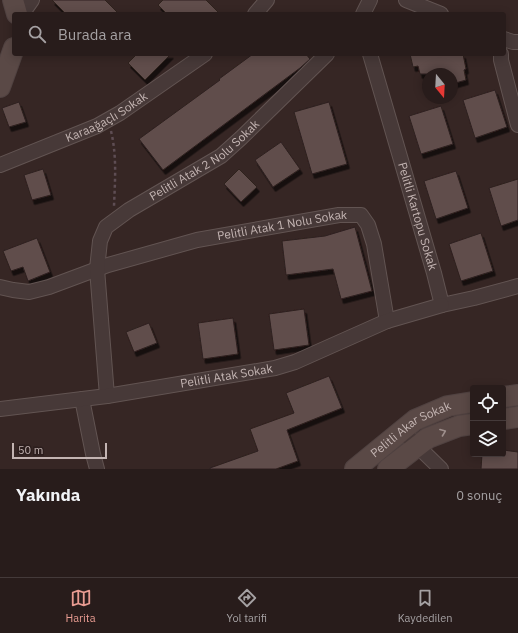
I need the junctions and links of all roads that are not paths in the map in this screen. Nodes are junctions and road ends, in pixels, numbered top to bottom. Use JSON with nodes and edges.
{"nodes":[{"id":1,"x":13,"y":0,"type":"edge"},
{"id":2,"x":32,"y":0,"type":"edge"},
{"id":3,"x":267,"y":0,"type":"edge"},
{"id":4,"x":370,"y":0,"type":"edge"},
{"id":5,"x":406,"y":0,"type":"edge"},
{"id":6,"x":16,"y":12,"type":"edge"},
{"id":7,"x":23,"y":12,"type":"edge"},
{"id":8,"x":257,"y":12,"type":"edge"},
{"id":9,"x":364,"y":12,"type":"edge"},
{"id":10,"x":437,"y":12,"type":"edge"},
{"id":11,"x":506,"y":40,"type":"edge"},
{"id":12,"x":518,"y":42,"type":"edge"},
{"id":13,"x":12,"y":54,"type":"edge"},
{"id":14,"x":202,"y":56,"type":"edge"},
{"id":15,"x":325,"y":56,"type":"edge"},
{"id":16,"x":371,"y":56,"type":"edge"},
{"id":17,"x":501,"y":56,"type":"edge"},
{"id":18,"x":0,"y":87,"type":"edge"},
{"id":19,"x":518,"y":125,"type":"edge"},
{"id":20,"x":0,"y":165,"type":"edge"},
{"id":21,"x":97,"y":269,"type":"junction"},
{"id":22,"x":518,"y":286,"type":"edge"},
{"id":23,"x":0,"y":287,"type":"edge"},
{"id":24,"x":442,"y":305,"type":"junction"},
{"id":25,"x":387,"y":321,"type":"junction"},
{"id":26,"x":518,"y":395,"type":"edge"},
{"id":27,"x":108,"y":396,"type":"junction"},
{"id":28,"x":506,"y":397,"type":"edge"},
{"id":29,"x":82,"y":399,"type":"junction"},
{"id":30,"x":470,"y":402,"type":"edge"},
{"id":31,"x":0,"y":409,"type":"edge"},
{"id":32,"x":518,"y":416,"type":"edge"},
{"id":33,"x":506,"y":418,"type":"edge"},
{"id":34,"x":470,"y":424,"type":"edge"},
{"id":35,"x":401,"y":430,"type":"junction"},
{"id":36,"x":417,"y":446,"type":"junction"},
{"id":37,"x":97,"y":469,"type":"edge"},
{"id":38,"x":355,"y":469,"type":"edge"},
{"id":39,"x":388,"y":469,"type":"edge"},
{"id":40,"x":441,"y":469,"type":"edge"}],
"edges":[{"from":1,"to":6,"type":"main road"},
{"from":2,"to":7,"type":"street"},
{"from":3,"to":8,"type":"street"},
{"from":4,"to":9,"type":"street"},
{"from":5,"to":10,"type":"street"},
{"from":11,"to":12,"type":"street"},
{"from":13,"to":18,"type":"main road"},
{"from":14,"to":20,"type":"street","name":"Karaağaçlı Sokak"},
{"from":15,"to":21,"type":"street","name":"Pelitli Atak 2 Nolu Sokak"},
{"from":16,"to":24,"type":"street","name":"Pelitli Kartopu Sokak"},
{"from":17,"to":19,"type":"street"},
{"from":21,"to":23,"type":"street","name":"Pelitli Atak 1 Nolu Sokak"},
{"from":21,"to":25,"type":"street","name":"Pelitli Atak 1 Nolu Sokak"},
{"from":21,"to":27,"type":"street"},
{"from":22,"to":24,"type":"street"},
{"from":24,"to":25,"type":"street","name":"Pelitli Atak Sokak"},
{"from":25,"to":27,"type":"street","name":"Pelitli Atak Sokak"},
{"from":26,"to":28,"type":"main road"},
{"from":27,"to":29,"type":"street","name":"Pelitli Atak Sokak"},
{"from":29,"to":31,"type":"street","name":"Pelitli Atak Sokak"},
{"from":29,"to":37,"type":"street"},
{"from":30,"to":35,"type":"main road","name":"Pelitli Akar Sokak"},
{"from":32,"to":33,"type":"main road"},
{"from":36,"to":34,"type":"main road","name":"Pelitli Akar Sokak","one_way":true},
{"from":35,"to":36,"type":"street"},
{"from":35,"to":38,"type":"main road","name":"Pelitli Akar Sokak"},
{"from":36,"to":39,"type":"main road","name":"Pelitli Akar Sokak"},
{"from":36,"to":40,"type":"street"}]}
